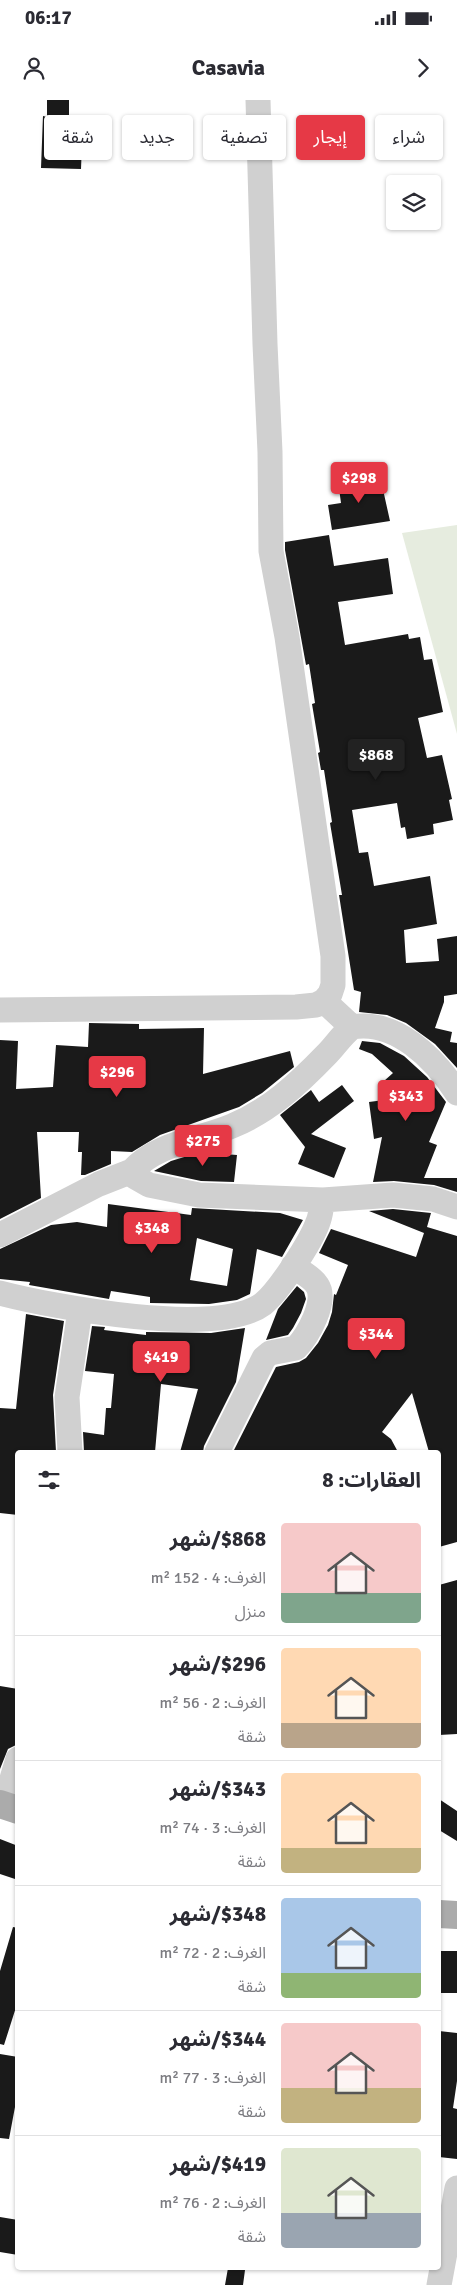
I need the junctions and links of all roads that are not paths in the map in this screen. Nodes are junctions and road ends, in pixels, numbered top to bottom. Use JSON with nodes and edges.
{"nodes":[{"id":1,"x":258,"y":100,"type":"edge"},
{"id":2,"x":324,"y":1001,"type":"junction"},
{"id":3,"x":0,"y":1010,"type":"edge"},
{"id":4,"x":352,"y":1027,"type":"junction"},
{"id":5,"x":457,"y":1093,"type":"edge"},
{"id":6,"x":132,"y":1171,"type":"junction"},
{"id":7,"x":323,"y":1200,"type":"junction"},
{"id":8,"x":457,"y":1207,"type":"edge"},
{"id":9,"x":0,"y":1235,"type":"edge"},
{"id":10,"x":293,"y":1266,"type":"junction"},
{"id":11,"x":0,"y":1293,"type":"edge"},
{"id":12,"x":80,"y":1310,"type":"junction"},
{"id":13,"x":70,"y":1450,"type":"edge"},
{"id":14,"x":218,"y":1450,"type":"edge"},
{"id":15,"x":15,"y":1772,"type":"edge"},
{"id":16,"x":7,"y":1806,"type":"edge"},
{"id":17,"x":441,"y":1914,"type":"edge"},
{"id":18,"x":457,"y":1915,"type":"edge"},
{"id":19,"x":457,"y":2188,"type":"edge"},
{"id":20,"x":439,"y":2285,"type":"edge"}],
"edges":[{"from":1,"to":2,"type":"street"},
{"from":2,"to":3,"type":"street"},
{"from":2,"to":4,"type":"street"},
{"from":4,"to":5,"type":"street"},
{"from":4,"to":6,"type":"street"},
{"from":6,"to":7,"type":"street"},
{"from":6,"to":9,"type":"street"},
{"from":7,"to":8,"type":"street"},
{"from":7,"to":10,"type":"street"},
{"from":10,"to":12,"type":"street"},
{"from":10,"to":14,"type":"street"},
{"from":11,"to":12,"type":"street"},
{"from":12,"to":13,"type":"street"},
{"from":15,"to":16,"type":"street"},
{"from":17,"to":18,"type":"main road"},
{"from":19,"to":20,"type":"street"}]}
